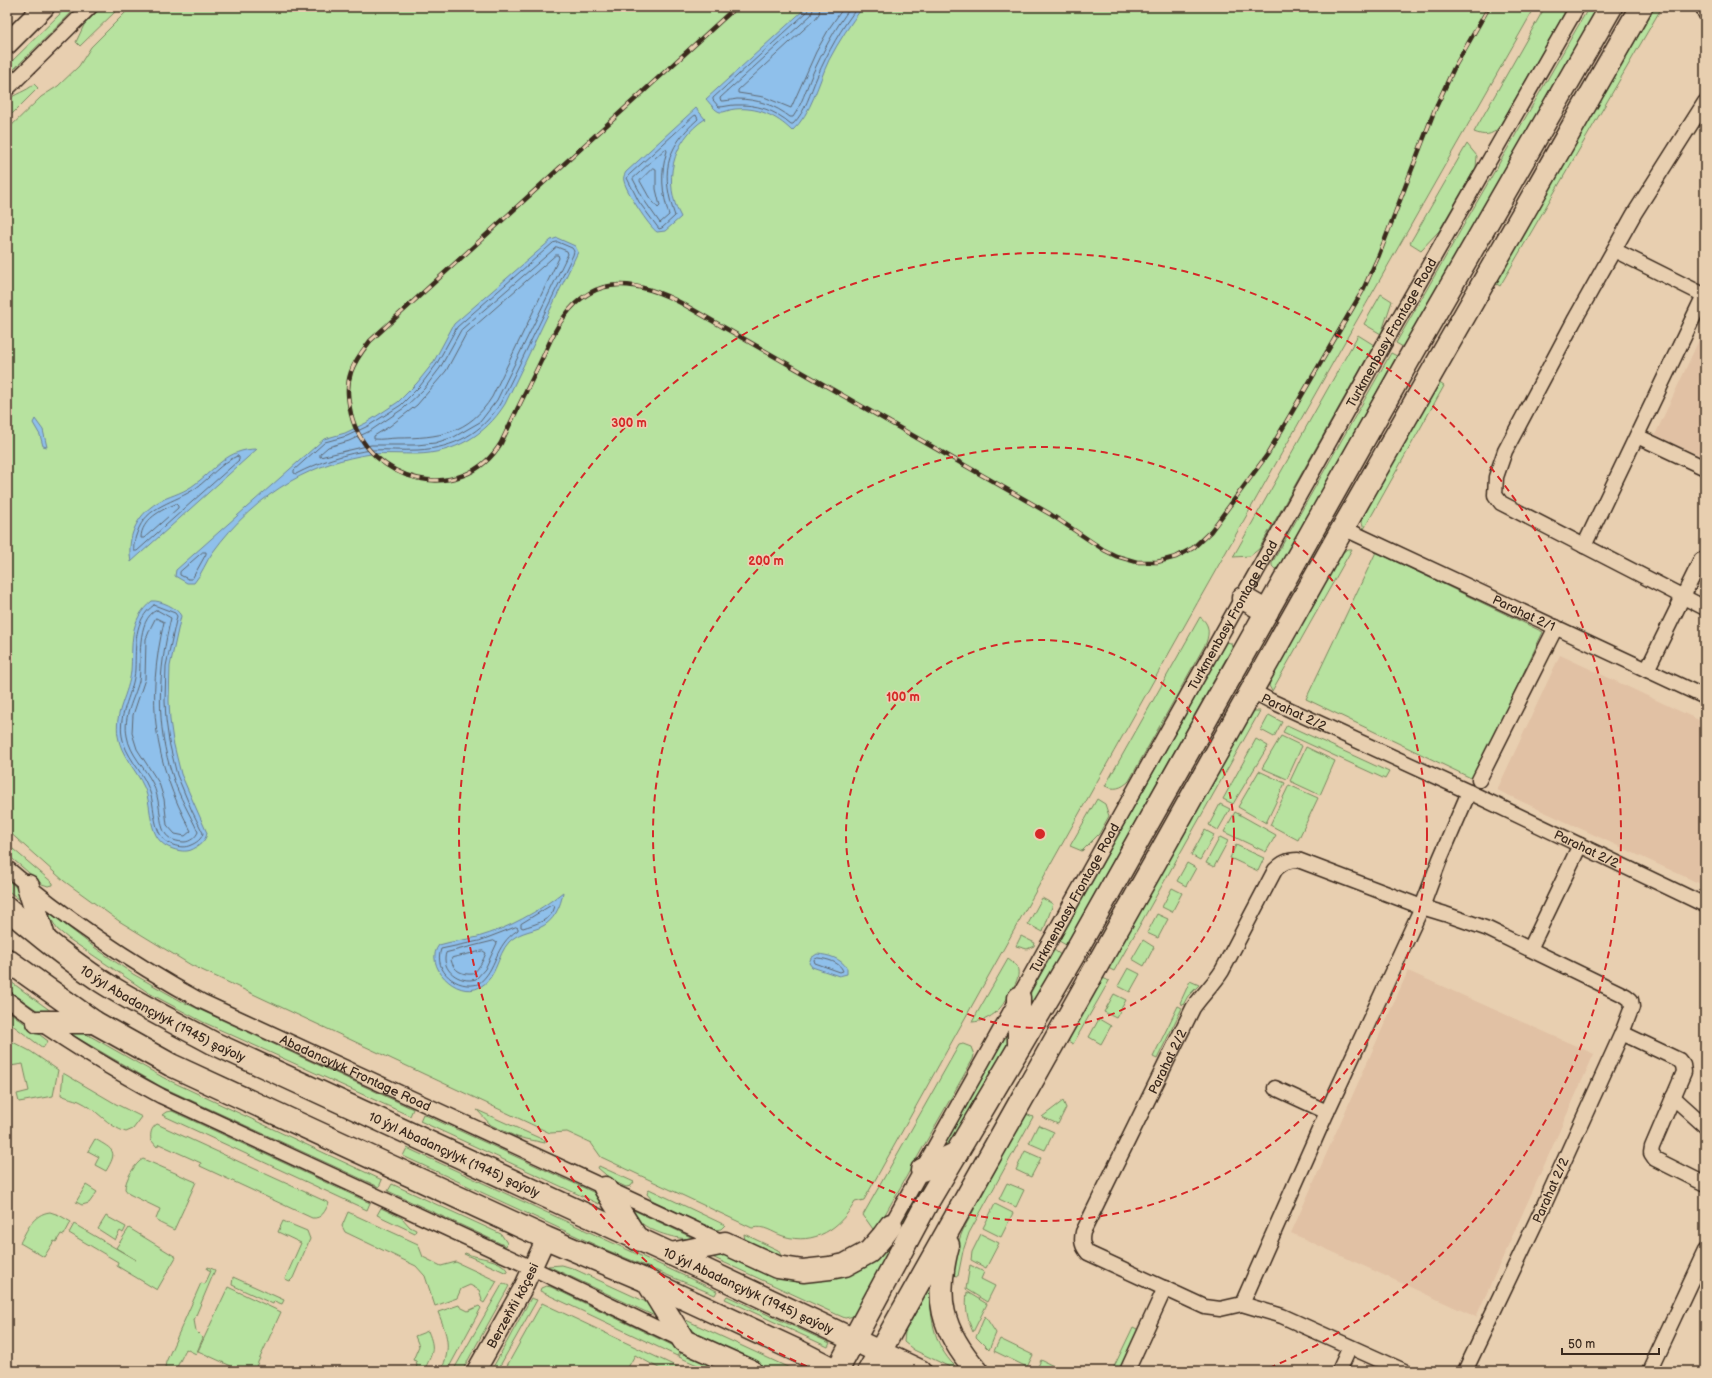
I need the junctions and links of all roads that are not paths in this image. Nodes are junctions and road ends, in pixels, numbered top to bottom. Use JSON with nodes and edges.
{"nodes":[{"id":1,"x":44,"y":7,"type":"edge"},
{"id":2,"x":90,"y":7,"type":"edge"},
{"id":3,"x":1577,"y":7,"type":"edge"},
{"id":4,"x":1611,"y":7,"type":"edge"},
{"id":5,"x":1641,"y":7,"type":"edge"},
{"id":6,"x":1703,"y":7,"type":"edge"},
{"id":7,"x":1705,"y":13,"type":"edge"},
{"id":8,"x":7,"y":44,"type":"edge"},
{"id":9,"x":7,"y":89,"type":"edge"},
{"id":10,"x":1705,"y":102,"type":"edge"},
{"id":11,"x":1614,"y":250,"type":"junction"},
{"id":12,"x":1704,"y":294,"type":"edge"},
{"id":13,"x":1637,"y":436,"type":"junction"},
{"id":14,"x":1705,"y":468,"type":"edge"},
{"id":15,"x":1343,"y":528,"type":"junction"},
{"id":16,"x":1584,"y":546,"type":"junction"},
{"id":17,"x":1701,"y":560,"type":"dead end"},
{"id":18,"x":1683,"y":597,"type":"junction"},
{"id":19,"x":1243,"y":598,"type":"junction"},
{"id":20,"x":1705,"y":608,"type":"edge"},
{"id":21,"x":1267,"y":612,"type":"junction"},
{"id":22,"x":1556,"y":627,"type":"junction"},
{"id":23,"x":1647,"y":670,"type":"junction"},
{"id":24,"x":1252,"y":691,"type":"junction"},
{"id":25,"x":1705,"y":697,"type":"edge"},
{"id":26,"x":1479,"y":780,"type":"dead end"},
{"id":27,"x":1469,"y":792,"type":"junction"},
{"id":28,"x":1580,"y":845,"type":"junction"},
{"id":29,"x":7,"y":868,"type":"edge"},
{"id":30,"x":28,"y":886,"type":"junction"},
{"id":31,"x":1705,"y":905,"type":"edge"},
{"id":32,"x":1422,"y":907,"type":"junction"},
{"id":33,"x":7,"y":908,"type":"edge"},
{"id":34,"x":44,"y":937,"type":"junction"},
{"id":35,"x":1530,"y":949,"type":"junction"},
{"id":36,"x":7,"y":960,"type":"edge"},
{"id":37,"x":1019,"y":998,"type":"junction"},
{"id":38,"x":7,"y":999,"type":"edge"},
{"id":39,"x":38,"y":1022,"type":"junction"},
{"id":40,"x":94,"y":1022,"type":"junction"},
{"id":41,"x":1622,"y":1033,"type":"junction"},
{"id":42,"x":1019,"y":1047,"type":"junction"},
{"id":43,"x":1275,"y":1088,"type":"dead end"},
{"id":44,"x":1673,"y":1097,"type":"junction"},
{"id":45,"x":1327,"y":1112,"type":"junction"},
{"id":46,"x":1705,"y":1126,"type":"edge"},
{"id":47,"x":957,"y":1153,"type":"junction"},
{"id":48,"x":922,"y":1170,"type":"junction"},
{"id":49,"x":1705,"y":1184,"type":"edge"},
{"id":50,"x":605,"y":1188,"type":"junction"},
{"id":51,"x":956,"y":1217,"type":"junction"},
{"id":52,"x":891,"y":1225,"type":"joint"},
{"id":53,"x":546,"y":1238,"type":"junction"},
{"id":54,"x":637,"y":1238,"type":"junction"},
{"id":55,"x":725,"y":1243,"type":"junction"},
{"id":56,"x":1705,"y":1251,"type":"edge"},
{"id":57,"x":671,"y":1254,"type":"junction"},
{"id":58,"x":532,"y":1268,"type":"junction"},
{"id":59,"x":647,"y":1281,"type":"junction"},
{"id":60,"x":1165,"y":1288,"type":"junction"},
{"id":61,"x":1242,"y":1304,"type":"junction"},
{"id":62,"x":854,"y":1340,"type":"junction"},
{"id":63,"x":684,"y":1341,"type":"junction"},
{"id":64,"x":1350,"y":1347,"type":"junction"},
{"id":65,"x":880,"y":1351,"type":"junction"},
{"id":66,"x":976,"y":1368,"type":"edge"},
{"id":67,"x":476,"y":1371,"type":"edge"},
{"id":68,"x":751,"y":1371,"type":"edge"},
{"id":69,"x":837,"y":1371,"type":"edge"},
{"id":70,"x":869,"y":1371,"type":"edge"},
{"id":71,"x":920,"y":1371,"type":"edge"},
{"id":72,"x":1128,"y":1371,"type":"edge"},
{"id":73,"x":1339,"y":1371,"type":"edge"},
{"id":74,"x":1404,"y":1371,"type":"edge"},
{"id":75,"x":1465,"y":1371,"type":"edge"},
{"id":76,"x":1649,"y":1371,"type":"edge"}],
"edges":[{"from":1,"to":8,"type":"main road"},
{"from":2,"to":9,"type":"street"},
{"from":3,"to":19,"type":"street","name":"Turkmenbasy Frontage Road"},
{"from":4,"to":21,"type":"main road"},
{"from":5,"to":15,"type":"main road"},
{"from":6,"to":7,"type":"street"},
{"from":10,"to":11,"type":"street"},
{"from":11,"to":12,"type":"street"},
{"from":11,"to":16,"type":"street"},
{"from":12,"to":13,"type":"street"},
{"from":13,"to":14,"type":"street"},
{"from":13,"to":16,"type":"street"},
{"from":15,"to":22,"type":"street","name":"Parahat 2/1"},
{"from":15,"to":24,"type":"main road"},
{"from":16,"to":18,"type":"street"},
{"from":17,"to":18,"type":"street"},
{"from":18,"to":20,"type":"street"},
{"from":18,"to":23,"type":"street"},
{"from":19,"to":21,"type":"main road"},
{"from":19,"to":37,"type":"street","name":"Turkmenbasy Frontage Road"},
{"from":21,"to":42,"type":"main road"},
{"from":22,"to":23,"type":"street","name":"Parahat 2/1"},
{"from":22,"to":26,"type":"street"},
{"from":23,"to":25,"type":"street","name":"Parahat 2/1"},
{"from":24,"to":27,"type":"street","name":"Parahat 2/2"},
{"from":24,"to":51,"type":"main road"},
{"from":27,"to":28,"type":"street","name":"Parahat 2/2"},
{"from":27,"to":32,"type":"street"},
{"from":28,"to":31,"type":"street","name":"Parahat 2/2"},
{"from":28,"to":35,"type":"street"},
{"from":29,"to":30,"type":"street","name":"Abadancylyk Frontage Road"},
{"from":30,"to":34,"type":"main road"},
{"from":30,"to":50,"type":"street","name":"Abadancylyk Frontage Road"},
{"from":32,"to":35,"type":"street","name":"Parahat 2/2"},
{"from":32,"to":45,"type":"street"},
{"from":32,"to":60,"type":"street","name":"Parahat 2/2"},
{"from":33,"to":34,"type":"main road","name":"10 ýyl Abadançylyk (1945) şaýoly"},
{"from":34,"to":54,"type":"main road","name":"10 ýyl Abadançylyk (1945) şaýoly"},
{"from":35,"to":41,"type":"street","name":"Parahat 2/2"},
{"from":36,"to":40,"type":"main road"},
{"from":37,"to":42,"type":"main road"},
{"from":37,"to":48,"type":"street","name":"Turkmenbasy Frontage Road"},
{"from":38,"to":39,"type":"street"},
{"from":39,"to":40,"type":"main road"},
{"from":39,"to":58,"type":"street"},
{"from":40,"to":53,"type":"main road"},
{"from":41,"to":44,"type":"street"},
{"from":41,"to":75,"type":"street","name":"Parahat 2/2"},
{"from":42,"to":47,"type":"main road"},
{"from":43,"to":45,"type":"street"},
{"from":44,"to":46,"type":"street"},
{"from":44,"to":49,"type":"street"},
{"from":45,"to":61,"type":"street"},
{"from":47,"to":48,"type":"main road"},
{"from":47,"to":62,"type":"main road"},
{"from":48,"to":52,"type":"street","name":"Turkmenbasy Frontage Road"},
{"from":50,"to":54,"type":"main road"},
{"from":50,"to":55,"type":"street","name":"Abadancylyk Frontage Road"},
{"from":51,"to":65,"type":"main road"},
{"from":51,"to":66,"type":"main road"},
{"from":52,"to":55,"type":"main road"},
{"from":53,"to":58,"type":"street","name":"Berzeňňi köçesi"},
{"from":53,"to":59,"type":"main road"},
{"from":54,"to":57,"type":"main road","name":"10 ýyl Abadançylyk (1945) şaýoly"},
{"from":55,"to":57,"type":"main road"},
{"from":56,"to":76,"type":"street"},
{"from":57,"to":62,"type":"main road","name":"10 ýyl Abadançylyk (1945) şaýoly"},
{"from":58,"to":63,"type":"street"},
{"from":58,"to":67,"type":"street","name":"Berzeňňi köçesi"},
{"from":59,"to":63,"type":"main road"},
{"from":59,"to":69,"type":"main road"},
{"from":60,"to":61,"type":"street","name":"Parahat 2/2"},
{"from":60,"to":72,"type":"street"},
{"from":61,"to":64,"type":"street","name":"Parahat 2/2"},
{"from":62,"to":65,"type":"main road","name":"10 ýyl Abadançylyk (1945) şaýoly"},
{"from":62,"to":69,"type":"main road"},
{"from":63,"to":68,"type":"main road"},
{"from":64,"to":73,"type":"street"},
{"from":64,"to":74,"type":"street","name":"Parahat 2/2"},
{"from":65,"to":70,"type":"main road"},
{"from":65,"to":71,"type":"main road","name":"10 ýyl Abadançylyk (1945) şaýoly"}]}
